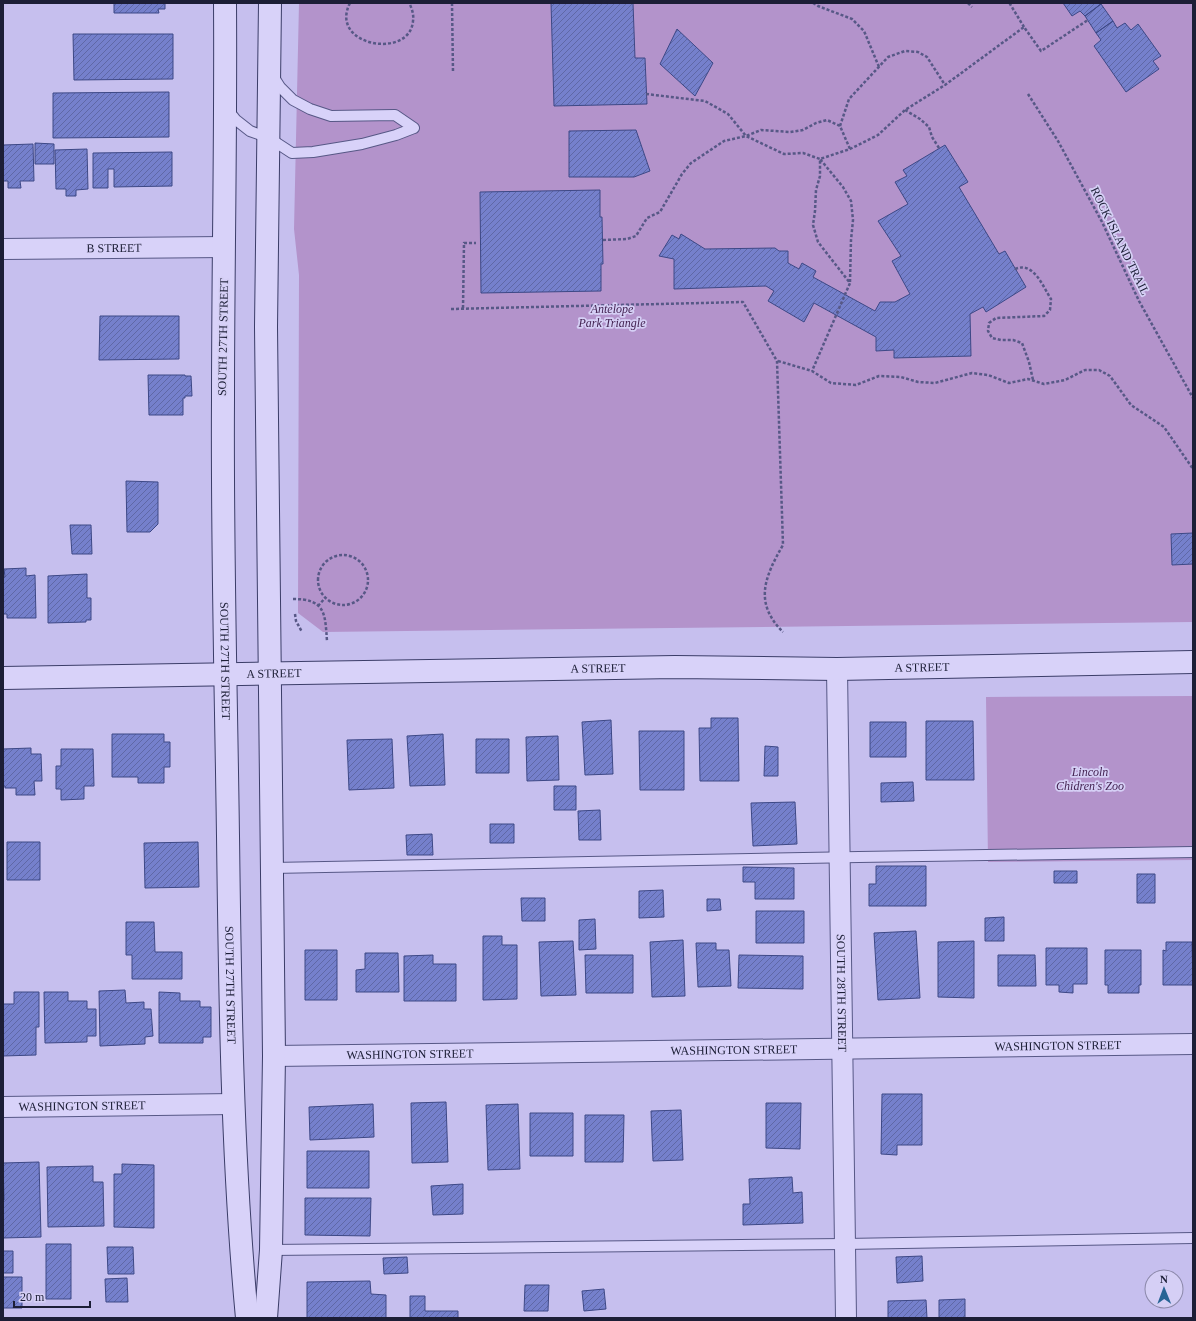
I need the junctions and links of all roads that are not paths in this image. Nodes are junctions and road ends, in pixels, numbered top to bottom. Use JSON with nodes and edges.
{"nodes":[{"id":1,"x":225,"y":3,"type":"edge"},
{"id":2,"x":270,"y":3,"type":"edge"},
{"id":3,"x":269,"y":71,"type":"junction"},
{"id":4,"x":226,"y":107,"type":"junction"},
{"id":5,"x":269,"y":138,"type":"junction"},
{"id":6,"x":224,"y":247,"type":"junction"},
{"id":7,"x":3,"y":249,"type":"edge"},
{"id":8,"x":1193,"y":662,"type":"edge"},
{"id":9,"x":837,"y":669,"type":"junction"},
{"id":10,"x":270,"y":673,"type":"junction"},
{"id":11,"x":225,"y":674,"type":"junction"},
{"id":12,"x":3,"y":678,"type":"edge"},
{"id":13,"x":1193,"y":852,"type":"edge"},
{"id":14,"x":840,"y":857,"type":"junction"},
{"id":15,"x":272,"y":868,"type":"junction"},
{"id":16,"x":1193,"y":1044,"type":"edge"},
{"id":17,"x":842,"y":1049,"type":"junction"},
{"id":18,"x":274,"y":1056,"type":"junction"},
{"id":19,"x":233,"y":1104,"type":"junction"},
{"id":20,"x":3,"y":1107,"type":"edge"},
{"id":21,"x":1193,"y":1238,"type":"edge"},
{"id":22,"x":845,"y":1244,"type":"junction"},
{"id":23,"x":271,"y":1250,"type":"junction"},
{"id":24,"x":247,"y":1318,"type":"edge"},
{"id":25,"x":266,"y":1318,"type":"edge"},
{"id":26,"x":846,"y":1318,"type":"edge"}],
"edges":[{"from":1,"to":4,"type":"main road","name":"SOUTH 27TH STREET"},
{"from":2,"to":3,"type":"main road"},
{"from":3,"to":5,"type":"main road"},
{"from":3,"to":5,"type":"lane"},
{"from":4,"to":5,"type":"lane"},
{"from":4,"to":6,"type":"main road","name":"SOUTH 27TH STREET"},
{"from":5,"to":10,"type":"main road"},
{"from":6,"to":7,"type":"street","name":"B STREET"},
{"from":6,"to":11,"type":"main road","name":"SOUTH 27TH STREET"},
{"from":8,"to":9,"type":"main road","name":"A STREET"},
{"from":9,"to":10,"type":"main road","name":"A STREET"},
{"from":9,"to":14,"type":"street","name":"SOUTH 28TH STREET"},
{"from":10,"to":11,"type":"main road","name":"A STREET"},
{"from":10,"to":15,"type":"main road"},
{"from":11,"to":12,"type":"main road","name":"A STREET"},
{"from":11,"to":19,"type":"main road","name":"SOUTH 27TH STREET"},
{"from":13,"to":14,"type":"lane"},
{"from":14,"to":15,"type":"lane"},
{"from":14,"to":17,"type":"street","name":"SOUTH 28TH STREET"},
{"from":15,"to":18,"type":"main road"},
{"from":16,"to":17,"type":"street","name":"WASHINGTON STREET"},
{"from":17,"to":18,"type":"street","name":"WASHINGTON STREET"},
{"from":17,"to":22,"type":"street","name":"SOUTH 28TH STREET"},
{"from":18,"to":23,"type":"main road"},
{"from":19,"to":20,"type":"street","name":"WASHINGTON STREET"},
{"from":19,"to":24,"type":"main road","name":"SOUTH 27TH STREET"},
{"from":21,"to":22,"type":"lane"},
{"from":22,"to":23,"type":"lane"},
{"from":22,"to":26,"type":"street","name":"SOUTH 28TH STREET"},
{"from":23,"to":25,"type":"main road"}]}
